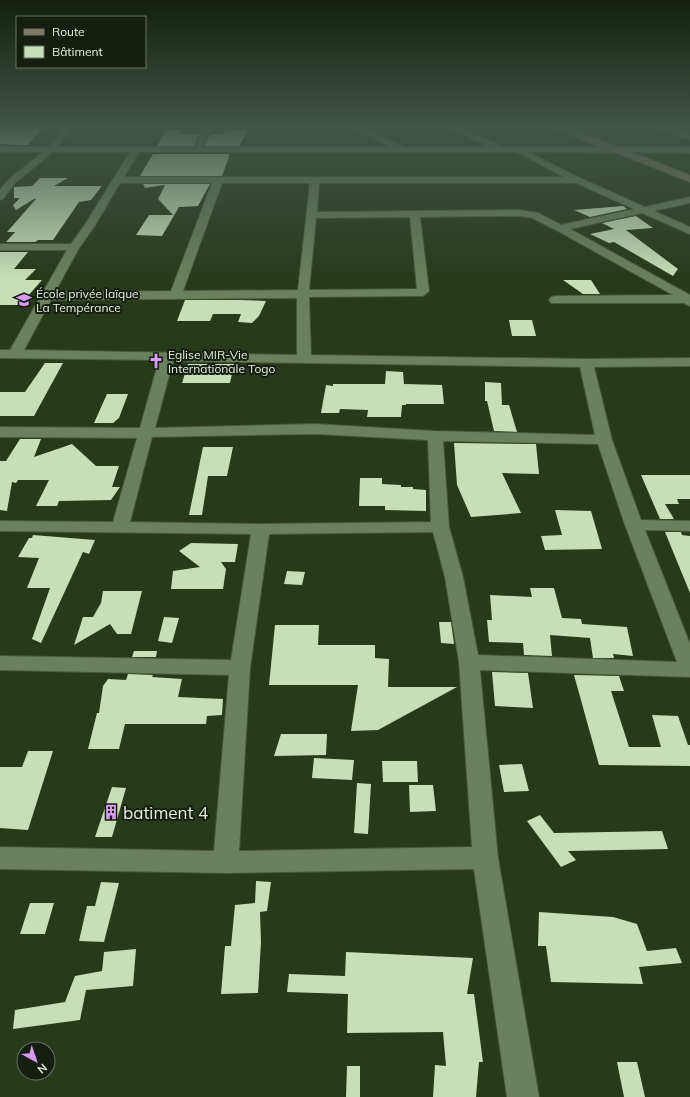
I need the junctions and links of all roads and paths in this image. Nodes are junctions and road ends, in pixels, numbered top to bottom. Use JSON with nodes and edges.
{"nodes":[{"id":1,"x":18,"y":176,"type":"edge"},
{"id":2,"x":119,"y":176,"type":"edge"},
{"id":3,"x":377,"y":176,"type":"edge"},
{"id":4,"x":390,"y":176,"type":"edge"},
{"id":5,"x":569,"y":176,"type":"edge"},
{"id":6,"x":117,"y":180,"type":"junction"},
{"id":7,"x":218,"y":180,"type":"junction"},
{"id":8,"x":315,"y":180,"type":"junction"},
{"id":9,"x":577,"y":180,"type":"junction"},
{"id":10,"x":0,"y":181,"type":"edge"},
{"id":11,"x":12,"y":181,"type":"junction"},
{"id":12,"x":0,"y":197,"type":"edge"},
{"id":13,"x":690,"y":200,"type":"edge"},
{"id":14,"x":644,"y":210,"type":"junction"},
{"id":15,"x":415,"y":214,"type":"junction"},
{"id":16,"x":312,"y":215,"type":"junction"},
{"id":17,"x":560,"y":228,"type":"junction"},
{"id":18,"x":690,"y":231,"type":"edge"},
{"id":19,"x":0,"y":247,"type":"edge"},
{"id":20,"x":74,"y":247,"type":"junction"},
{"id":21,"x":176,"y":295,"type":"junction"},
{"id":22,"x":303,"y":295,"type":"junction"},
{"id":23,"x":47,"y":296,"type":"junction"},
{"id":24,"x":555,"y":300,"type":"dead end"},
{"id":25,"x":689,"y":300,"type":"edge"},
{"id":26,"x":0,"y":354,"type":"edge"},
{"id":27,"x":15,"y":354,"type":"junction"},
{"id":28,"x":167,"y":357,"type":"junction"},
{"id":29,"x":304,"y":358,"type":"junction"},
{"id":30,"x":690,"y":362,"type":"edge"},
{"id":31,"x":586,"y":363,"type":"junction"},
{"id":32,"x":0,"y":432,"type":"edge"},
{"id":33,"x":146,"y":433,"type":"junction"},
{"id":34,"x":435,"y":436,"type":"junction"},
{"id":35,"x":604,"y":440,"type":"junction"},
{"id":36,"x":634,"y":525,"type":"junction"},
{"id":37,"x":0,"y":526,"type":"edge"},
{"id":38,"x":690,"y":526,"type":"edge"},
{"id":39,"x":440,"y":527,"type":"junction"},
{"id":40,"x":120,"y":528,"type":"junction"},
{"id":41,"x":261,"y":529,"type":"junction"},
{"id":42,"x":469,"y":662,"type":"junction"},
{"id":43,"x":0,"y":663,"type":"edge"},
{"id":44,"x":240,"y":668,"type":"junction"},
{"id":45,"x":690,"y":670,"type":"edge"},
{"id":46,"x":0,"y":858,"type":"edge"},
{"id":47,"x":485,"y":858,"type":"junction"},
{"id":48,"x":226,"y":862,"type":"junction"},
{"id":49,"x":523,"y":1097,"type":"edge"}],
"edges":[{"from":1,"to":11,"type":"street"},
{"from":2,"to":6,"type":"street"},
{"from":3,"to":8,"type":"street"},
{"from":4,"to":9,"type":"street"},
{"from":5,"to":9,"type":"street"},
{"from":6,"to":7,"type":"street"},
{"from":6,"to":20,"type":"street"},
{"from":7,"to":8,"type":"street"},
{"from":7,"to":21,"type":"street"},
{"from":8,"to":16,"type":"street"},
{"from":9,"to":14,"type":"street"},
{"from":10,"to":11,"type":"street"},
{"from":11,"to":12,"type":"street"},
{"from":13,"to":14,"type":"street"},
{"from":14,"to":17,"type":"street"},
{"from":14,"to":18,"type":"street"},
{"from":15,"to":16,"type":"street"},
{"from":15,"to":17,"type":"street"},
{"from":15,"to":22,"type":"street"},
{"from":16,"to":22,"type":"street"},
{"from":17,"to":25,"type":"street"},
{"from":19,"to":20,"type":"street"},
{"from":20,"to":23,"type":"street"},
{"from":21,"to":22,"type":"street"},
{"from":21,"to":23,"type":"street"},
{"from":22,"to":29,"type":"street"},
{"from":23,"to":27,"type":"street"},
{"from":24,"to":25,"type":"street"},
{"from":26,"to":27,"type":"street"},
{"from":27,"to":28,"type":"street"},
{"from":28,"to":29,"type":"street"},
{"from":28,"to":33,"type":"street"},
{"from":29,"to":31,"type":"street"},
{"from":30,"to":31,"type":"street"},
{"from":31,"to":35,"type":"street"},
{"from":32,"to":33,"type":"street"},
{"from":33,"to":34,"type":"street"},
{"from":33,"to":40,"type":"street"},
{"from":34,"to":35,"type":"street"},
{"from":34,"to":39,"type":"street"},
{"from":35,"to":36,"type":"street"},
{"from":36,"to":38,"type":"street"},
{"from":36,"to":45,"type":"street"},
{"from":37,"to":40,"type":"street"},
{"from":39,"to":41,"type":"street"},
{"from":39,"to":42,"type":"street"},
{"from":40,"to":41,"type":"street"},
{"from":41,"to":44,"type":"street"},
{"from":42,"to":45,"type":"street"},
{"from":42,"to":47,"type":"street"},
{"from":43,"to":44,"type":"street"},
{"from":44,"to":48,"type":"street"},
{"from":46,"to":48,"type":"street"},
{"from":47,"to":48,"type":"street"},
{"from":47,"to":49,"type":"street"}]}
